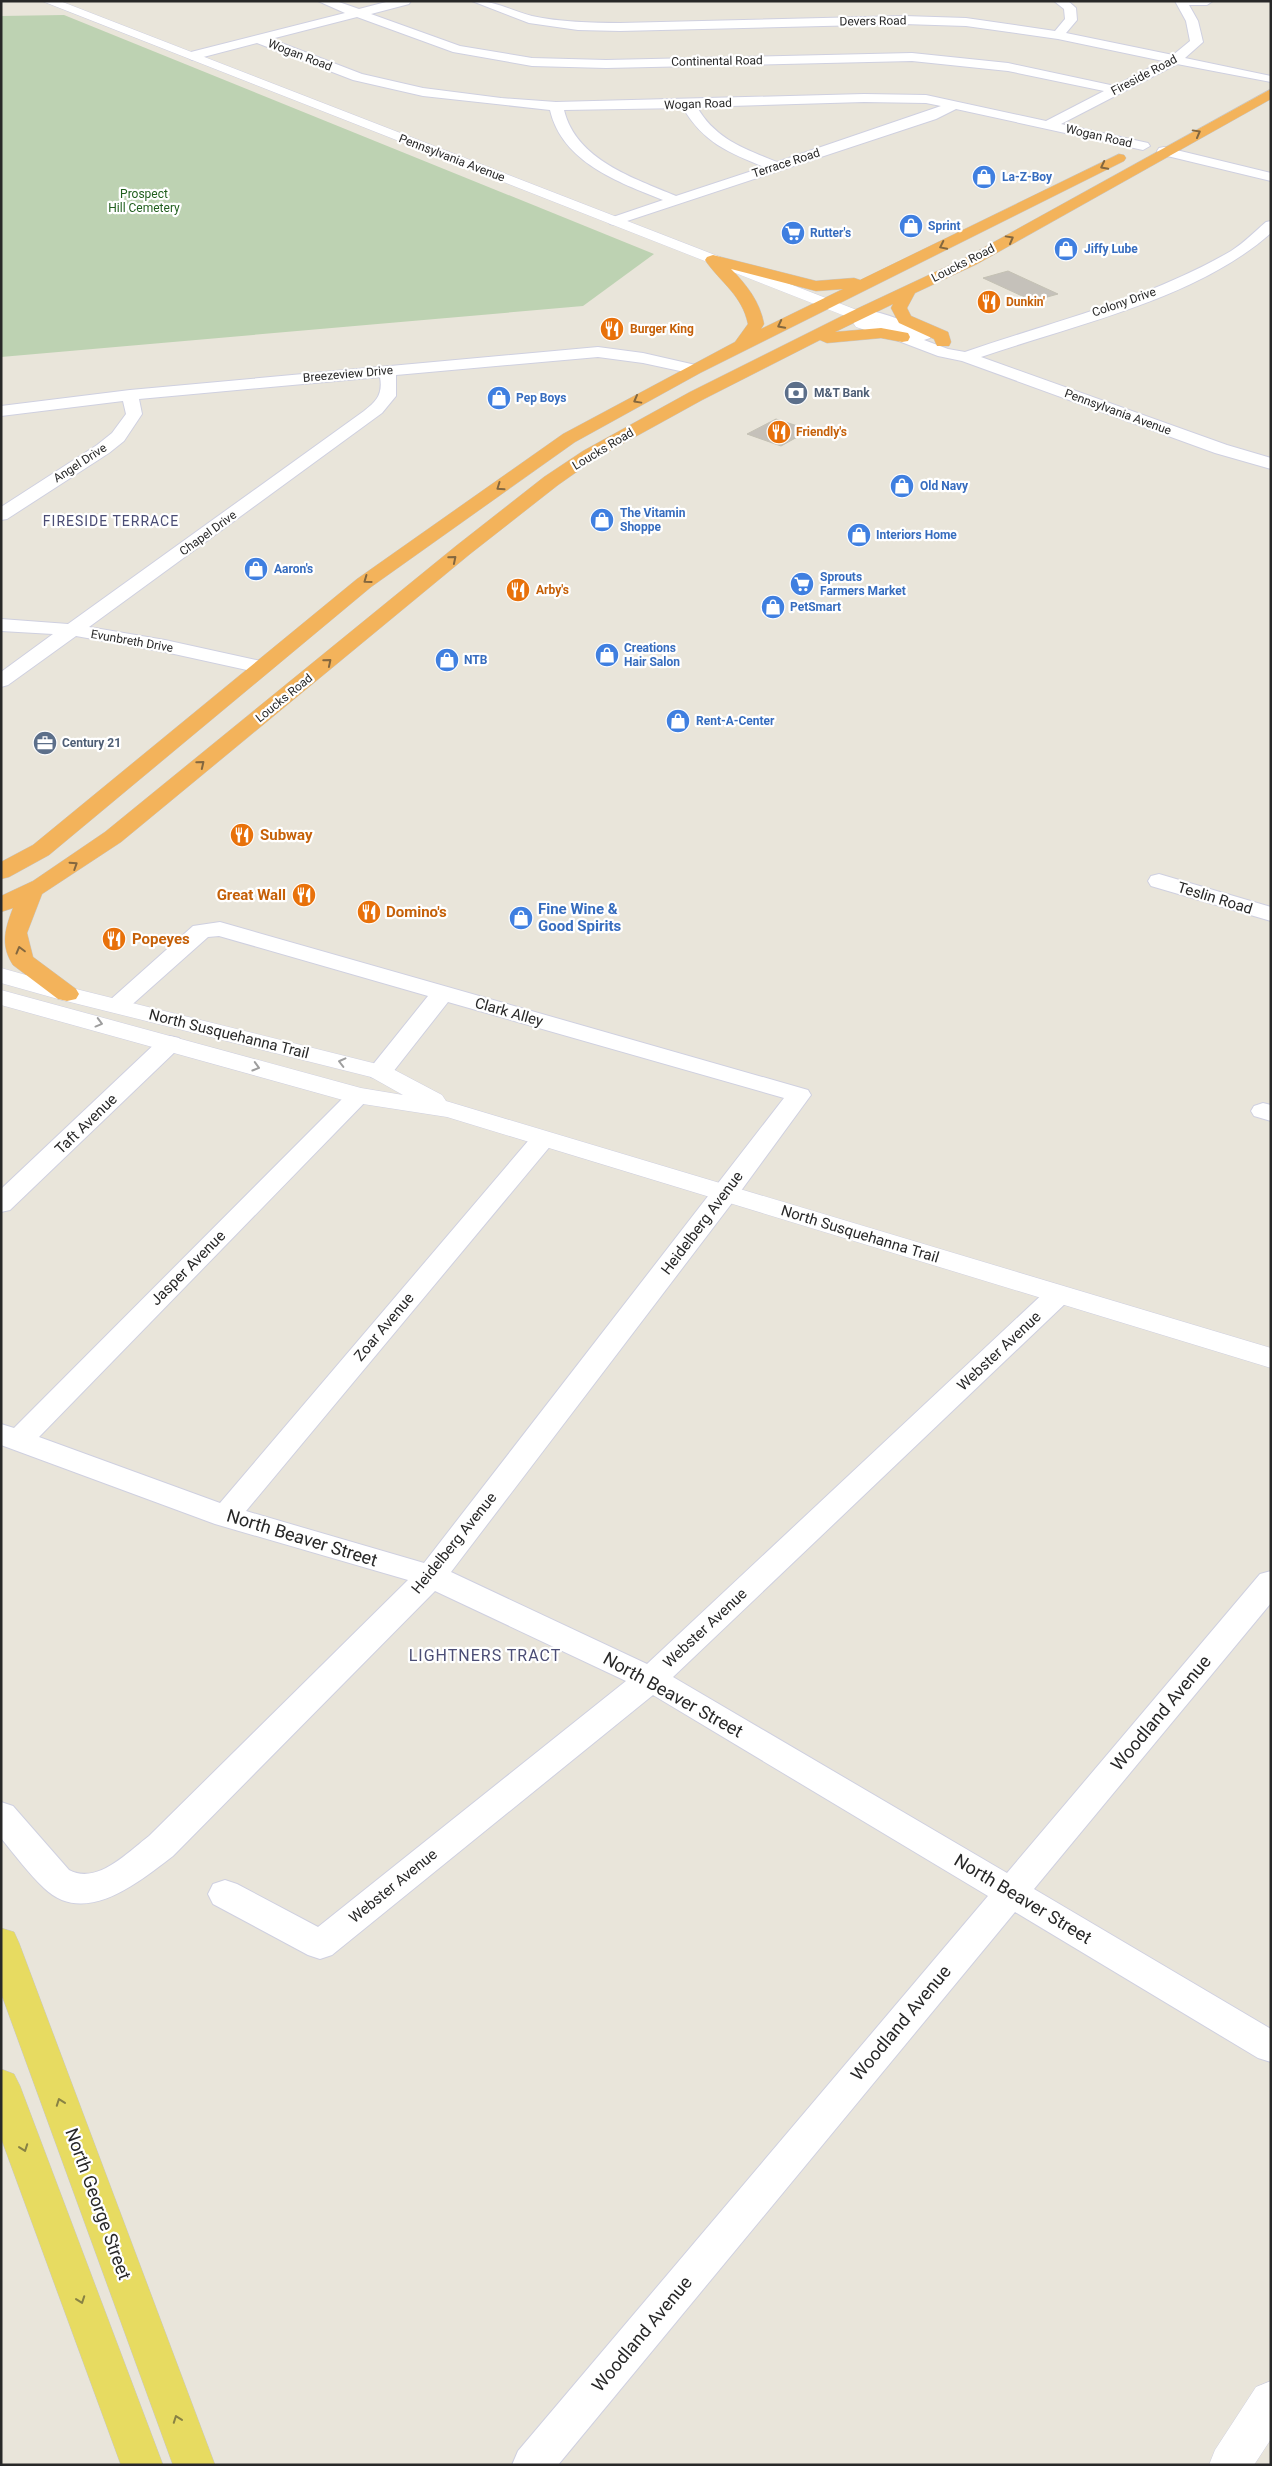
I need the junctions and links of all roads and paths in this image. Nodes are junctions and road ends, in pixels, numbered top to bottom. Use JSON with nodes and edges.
{"nodes":[{"id":1,"x":48,"y":1,"type":"edge"},
{"id":2,"x":324,"y":1,"type":"edge"},
{"id":3,"x":404,"y":1,"type":"edge"},
{"id":4,"x":478,"y":1,"type":"edge"},
{"id":5,"x":1060,"y":1,"type":"edge"},
{"id":6,"x":1207,"y":1,"type":"edge"},
{"id":7,"x":1181,"y":2,"type":"edge"},
{"id":8,"x":897,"y":6,"type":"dead end"},
{"id":9,"x":357,"y":14,"type":"junction"},
{"id":10,"x":904,"y":20,"type":"junction"},
{"id":11,"x":790,"y":22,"type":"junction"},
{"id":12,"x":1058,"y":35,"type":"junction"},
{"id":13,"x":258,"y":39,"type":"junction"},
{"id":14,"x":192,"y":56,"type":"junction"},
{"id":15,"x":807,"y":59,"type":"junction"},
{"id":16,"x":1176,"y":59,"type":"junction"},
{"id":17,"x":606,"y":64,"type":"junction"},
{"id":18,"x":1270,"y":83,"type":"edge"},
{"id":19,"x":1117,"y":90,"type":"junction"},
{"id":20,"x":1226,"y":101,"type":"dead end"},
{"id":21,"x":688,"y":104,"type":"junction"},
{"id":22,"x":957,"y":104,"type":"junction"},
{"id":23,"x":556,"y":106,"type":"junction"},
{"id":24,"x":610,"y":106,"type":"junction"},
{"id":25,"x":1050,"y":125,"type":"junction"},
{"id":26,"x":1161,"y":144,"type":"junction"},
{"id":27,"x":1143,"y":146,"type":"junction"},
{"id":28,"x":776,"y":167,"type":"junction"},
{"id":29,"x":1271,"y":177,"type":"edge"},
{"id":30,"x":674,"y":200,"type":"junction"},
{"id":31,"x":615,"y":221,"type":"junction"},
{"id":32,"x":1270,"y":226,"type":"edge"},
{"id":33,"x":713,"y":260,"type":"junction"},
{"id":34,"x":907,"y":264,"type":"junction"},
{"id":35,"x":909,"y":290,"type":"junction"},
{"id":36,"x":825,"y":303,"type":"junction"},
{"id":37,"x":856,"y":315,"type":"junction"},
{"id":38,"x":902,"y":337,"type":"junction"},
{"id":39,"x":803,"y":342,"type":"junction"},
{"id":40,"x":943,"y":342,"type":"junction"},
{"id":41,"x":741,"y":346,"type":"junction"},
{"id":42,"x":966,"y":357,"type":"junction"},
{"id":43,"x":694,"y":369,"type":"junction"},
{"id":44,"x":386,"y":371,"type":"junction"},
{"id":45,"x":130,"y":395,"type":"junction"},
{"id":46,"x":1,"y":411,"type":"edge"},
{"id":47,"x":1271,"y":464,"type":"edge"},
{"id":48,"x":1,"y":514,"type":"edge"},
{"id":49,"x":1,"y":625,"type":"edge"},
{"id":50,"x":74,"y":630,"type":"junction"},
{"id":51,"x":261,"y":667,"type":"junction"},
{"id":52,"x":1,"y":681,"type":"edge"},
{"id":53,"x":1,"y":872,"type":"edge"},
{"id":54,"x":1159,"y":881,"type":"dead end"},
{"id":55,"x":32,"y":890,"type":"junction"},
{"id":56,"x":1,"y":905,"type":"edge"},
{"id":57,"x":1271,"y":914,"type":"edge"},
{"id":58,"x":2,"y":992,"type":"edge"},
{"id":59,"x":443,"y":993,"type":"junction"},
{"id":60,"x":67,"y":994,"type":"junction"},
{"id":61,"x":118,"y":1005,"type":"junction"},
{"id":62,"x":170,"y":1042,"type":"junction"},
{"id":63,"x":380,"y":1072,"type":"junction"},
{"id":64,"x":798,"y":1094,"type":"joint"},
{"id":65,"x":359,"y":1096,"type":"junction"},
{"id":66,"x":450,"y":1110,"type":"junction"},
{"id":67,"x":543,"y":1138,"type":"junction"},
{"id":68,"x":726,"y":1193,"type":"junction"},
{"id":69,"x":1,"y":1204,"type":"edge"},
{"id":70,"x":1058,"y":1295,"type":"junction"},
{"id":71,"x":1271,"y":1358,"type":"edge"},
{"id":72,"x":10,"y":1437,"type":"edge"},
{"id":73,"x":225,"y":1516,"type":"junction"},
{"id":74,"x":430,"y":1576,"type":"junction"},
{"id":75,"x":1271,"y":1582,"type":"edge"},
{"id":76,"x":651,"y":1679,"type":"junction"},
{"id":77,"x":1,"y":1815,"type":"edge"},
{"id":78,"x":1010,"y":1891,"type":"junction"},
{"id":79,"x":225,"y":1894,"type":"dead end"},
{"id":80,"x":1,"y":1943,"type":"edge"},
{"id":81,"x":1271,"y":2047,"type":"edge"},
{"id":82,"x":1,"y":2086,"type":"edge"},
{"id":83,"x":1271,"y":2401,"type":"edge"},
{"id":84,"x":142,"y":2465,"type":"edge"},
{"id":85,"x":194,"y":2465,"type":"edge"},
{"id":86,"x":532,"y":2465,"type":"edge"},
{"id":87,"x":1230,"y":2465,"type":"edge"}],
"edges":[{"from":1,"to":14,"type":"street","name":"Pennsylvania Avenue"},
{"from":2,"to":9,"type":"street","name":"Continental Road"},
{"from":3,"to":9,"type":"street"},
{"from":4,"to":11,"type":"street","name":"Devers Road"},
{"from":5,"to":12,"type":"street"},
{"from":6,"to":7,"type":"street"},
{"from":7,"to":16,"type":"street","name":"Fireside Road"},
{"from":8,"to":10,"type":"street"},
{"from":9,"to":13,"type":"street"},
{"from":9,"to":17,"type":"street","name":"Continental Road"},
{"from":10,"to":11,"type":"street","name":"Devers Road"},
{"from":10,"to":12,"type":"street","name":"Devers Road"},
{"from":11,"to":15,"type":"street"},
{"from":12,"to":16,"type":"street","name":"Devers Road"},
{"from":13,"to":14,"type":"street"},
{"from":13,"to":23,"type":"street","name":"Wogan Road"},
{"from":14,"to":31,"type":"street","name":"Pennsylvania Avenue"},
{"from":15,"to":17,"type":"street","name":"Continental Road"},
{"from":15,"to":19,"type":"street","name":"Continental Road"},
{"from":16,"to":18,"type":"street","name":"Devers Road"},
{"from":16,"to":19,"type":"street","name":"Fireside Road"},
{"from":17,"to":24,"type":"street"},
{"from":18,"to":20,"type":"highway"},
{"from":26,"to":18,"type":"highway","name":"Loucks Road","one_way":true},
{"from":19,"to":25,"type":"street","name":"Fireside Road"},
{"from":21,"to":22,"type":"street","name":"Wogan Road"},
{"from":21,"to":24,"type":"street","name":"Wogan Road"},
{"from":21,"to":28,"type":"street"},
{"from":22,"to":25,"type":"street","name":"Wogan Road"},
{"from":22,"to":28,"type":"street","name":"Terrace Road"},
{"from":23,"to":24,"type":"street","name":"Wogan Road"},
{"from":23,"to":30,"type":"street"},
{"from":25,"to":27,"type":"street","name":"Wogan Road"},
{"from":26,"to":27,"type":"highway","name":"Loucks Road"},
{"from":26,"to":29,"type":"street"},
{"from":35,"to":26,"type":"highway","name":"Loucks Road","one_way":true},
{"from":27,"to":34,"type":"highway","name":"Loucks Road","one_way":true},
{"from":28,"to":30,"type":"street","name":"Terrace Road"},
{"from":30,"to":31,"type":"street","name":"Terrace Road"},
{"from":31,"to":33,"type":"street","name":"Pennsylvania Avenue"},
{"from":32,"to":42,"type":"street","name":"Colony Drive"},
{"from":33,"to":34,"type":"highway"},
{"from":33,"to":36,"type":"street","name":"Pennsylvania Avenue"},
{"from":33,"to":41,"type":"highway"},
{"from":34,"to":36,"type":"highway","name":"Loucks Road"},
{"from":35,"to":37,"type":"highway","name":"Loucks Road"},
{"from":35,"to":40,"type":"highway"},
{"from":36,"to":37,"type":"street","name":"Pennsylvania Avenue"},
{"from":36,"to":41,"type":"highway","name":"Loucks Road","one_way":true},
{"from":37,"to":38,"type":"street","name":"Pennsylvania Avenue"},
{"from":37,"to":39,"type":"highway","name":"Loucks Road"},
{"from":37,"to":40,"type":"street","name":"Pennsylvania Avenue"},
{"from":38,"to":39,"type":"highway"},
{"from":38,"to":42,"type":"street","name":"Pennsylvania Avenue"},
{"from":55,"to":39,"type":"highway","name":"Loucks Road","one_way":true},
{"from":40,"to":42,"type":"street","name":"Pennsylvania Avenue"},
{"from":41,"to":43,"type":"highway","name":"Loucks Road"},
{"from":42,"to":47,"type":"street","name":"Pennsylvania Avenue"},
{"from":43,"to":44,"type":"street","name":"Breezeview Drive"},
{"from":43,"to":51,"type":"highway","name":"Loucks Road","one_way":true},
{"from":44,"to":45,"type":"street","name":"Breezeview Drive"},
{"from":44,"to":50,"type":"street","name":"Chapel Drive"},
{"from":45,"to":46,"type":"street","name":"Breezeview Drive"},
{"from":45,"to":48,"type":"street","name":"Angel Drive"},
{"from":49,"to":50,"type":"street","name":"Evunbreth Drive"},
{"from":50,"to":51,"type":"street","name":"Evunbreth Drive"},
{"from":50,"to":52,"type":"street","name":"Chapel Drive"},
{"from":51,"to":53,"type":"highway","name":"Loucks Road"},
{"from":54,"to":57,"type":"street","name":"Teslin Road"},
{"from":55,"to":56,"type":"highway","name":"Loucks Road"},
{"from":60,"to":55,"type":"highway","one_way":true},
{"from":58,"to":60,"type":"street","name":"North Susquehanna Trail"},
{"from":58,"to":62,"type":"street","name":"North Susquehanna Trail","one_way":true},
{"from":59,"to":61,"type":"street","name":"Clark Alley"},
{"from":59,"to":63,"type":"street"},
{"from":59,"to":64,"type":"street","name":"Clark Alley"},
{"from":60,"to":61,"type":"street","name":"North Susquehanna Trail"},
{"from":63,"to":61,"type":"street","name":"North Susquehanna Trail","one_way":true},
{"from":62,"to":65,"type":"street","name":"North Susquehanna Trail","one_way":true},
{"from":62,"to":69,"type":"street","name":"Taft Avenue"},
{"from":63,"to":66,"type":"street","name":"North Susquehanna Trail"},
{"from":64,"to":68,"type":"street","name":"Heidelberg Avenue"},
{"from":65,"to":66,"type":"street","name":"North Susquehanna Trail"},
{"from":65,"to":72,"type":"street","name":"Jasper Avenue"},
{"from":66,"to":67,"type":"street","name":"North Susquehanna Trail"},
{"from":67,"to":68,"type":"street","name":"North Susquehanna Trail"},
{"from":67,"to":73,"type":"street","name":"Zoar Avenue"},
{"from":68,"to":70,"type":"street","name":"North Susquehanna Trail"},
{"from":68,"to":74,"type":"street","name":"Heidelberg Avenue"},
{"from":70,"to":71,"type":"street","name":"North Susquehanna Trail"},
{"from":70,"to":76,"type":"street","name":"Webster Avenue"},
{"from":72,"to":73,"type":"street","name":"North Beaver Street"},
{"from":73,"to":74,"type":"street","name":"North Beaver Street"},
{"from":74,"to":76,"type":"street","name":"North Beaver Street"},
{"from":74,"to":77,"type":"street","name":"Heidelberg Avenue"},
{"from":75,"to":78,"type":"street","name":"Woodland Avenue"},
{"from":76,"to":78,"type":"street","name":"North Beaver Street"},
{"from":76,"to":79,"type":"street","name":"Webster Avenue"},
{"from":78,"to":81,"type":"street","name":"North Beaver Street"},
{"from":78,"to":86,"type":"street","name":"Woodland Avenue"},
{"from":85,"to":80,"type":"main road","name":"North George Street","one_way":true},
{"from":82,"to":84,"type":"main road","one_way":true},
{"from":83,"to":87,"type":"street"}]}
